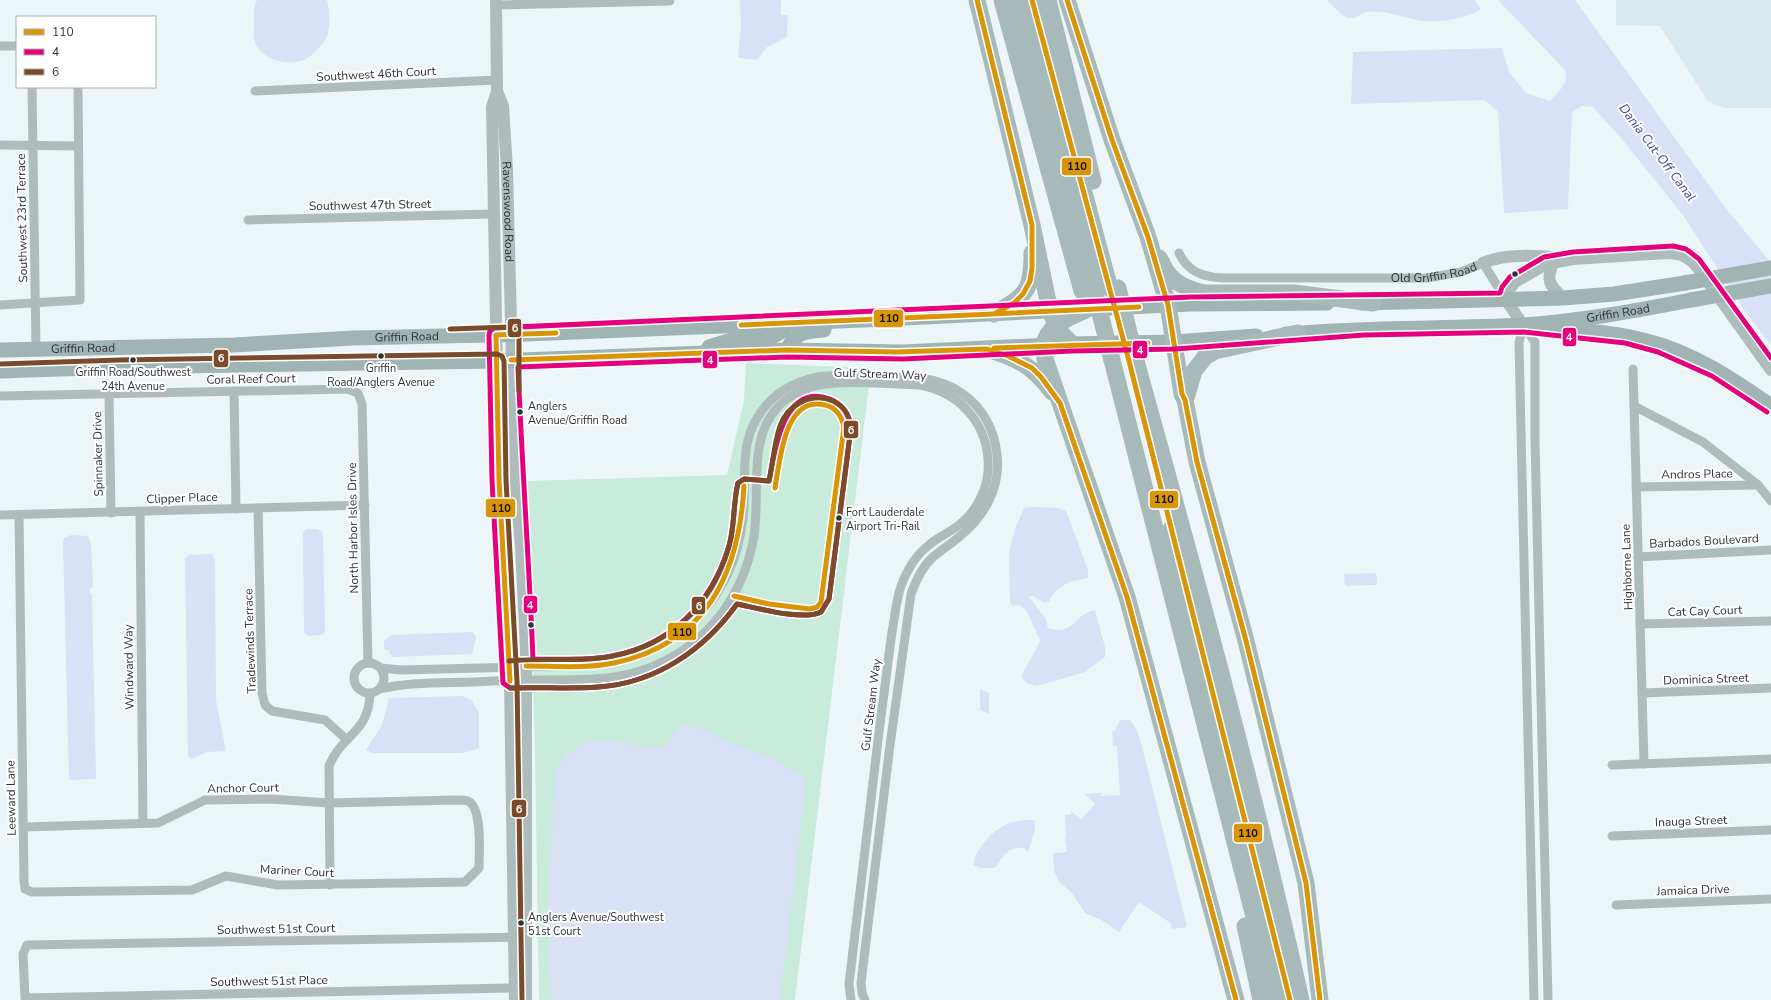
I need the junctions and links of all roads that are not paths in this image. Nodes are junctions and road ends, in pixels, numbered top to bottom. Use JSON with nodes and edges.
{"nodes":[{"id":1,"x":976,"y":0,"type":"edge"},
{"id":2,"x":1002,"y":0,"type":"edge"},
{"id":3,"x":1017,"y":0,"type":"edge"},
{"id":4,"x":1032,"y":0,"type":"edge"},
{"id":5,"x":1048,"y":0,"type":"edge"},
{"id":6,"x":1067,"y":0,"type":"edge"},
{"id":7,"x":670,"y":1,"type":"edge"},
{"id":8,"x":496,"y":3,"type":"edge"},
{"id":9,"x":0,"y":46,"type":"edge"},
{"id":10,"x":16,"y":46,"type":"edge"},
{"id":11,"x":497,"y":86,"type":"junction"},
{"id":12,"x":32,"y":88,"type":"edge"},
{"id":13,"x":78,"y":88,"type":"edge"},
{"id":14,"x":255,"y":91,"type":"dead end"},
{"id":15,"x":0,"y":145,"type":"edge"},
{"id":16,"x":33,"y":145,"type":"junction"},
{"id":17,"x":78,"y":146,"type":"junction"},
{"id":18,"x":493,"y":214,"type":"junction"},
{"id":19,"x":248,"y":220,"type":"dead end"},
{"id":20,"x":1032,"y":225,"type":"junction"},
{"id":21,"x":1152,"y":251,"type":"junction"},
{"id":22,"x":1179,"y":253,"type":"dead end"},
{"id":23,"x":1573,"y":259,"type":"junction"},
{"id":24,"x":1553,"y":262,"type":"junction"},
{"id":25,"x":1483,"y":263,"type":"junction"},
{"id":26,"x":1771,"y":268,"type":"edge"},
{"id":27,"x":1771,"y":286,"type":"edge"},
{"id":28,"x":1101,"y":290,"type":"junction"},
{"id":29,"x":1563,"y":298,"type":"junction"},
{"id":30,"x":1506,"y":300,"type":"junction"},
{"id":31,"x":35,"y":303,"type":"junction"},
{"id":32,"x":1373,"y":303,"type":"junction"},
{"id":33,"x":0,"y":305,"type":"edge"},
{"id":34,"x":1168,"y":305,"type":"junction"},
{"id":35,"x":1086,"y":310,"type":"joint"},
{"id":36,"x":994,"y":314,"type":"junction"},
{"id":37,"x":1053,"y":318,"type":"junction"},
{"id":38,"x":863,"y":320,"type":"junction"},
{"id":39,"x":785,"y":323,"type":"junction"},
{"id":40,"x":1523,"y":325,"type":"junction"},
{"id":41,"x":1298,"y":333,"type":"junction"},
{"id":42,"x":512,"y":334,"type":"junction"},
{"id":43,"x":496,"y":335,"type":"junction"},
{"id":44,"x":1174,"y":342,"type":"junction"},
{"id":45,"x":1072,"y":344,"type":"junction"},
{"id":46,"x":219,"y":345,"type":"junction"},
{"id":47,"x":1044,"y":346,"type":"junction"},
{"id":48,"x":113,"y":348,"type":"junction"},
{"id":49,"x":36,"y":349,"type":"junction"},
{"id":50,"x":987,"y":349,"type":"junction"},
{"id":51,"x":0,"y":350,"type":"edge"},
{"id":52,"x":787,"y":350,"type":"junction"},
{"id":53,"x":686,"y":353,"type":"junction"},
{"id":54,"x":504,"y":361,"type":"junction"},
{"id":55,"x":1119,"y":361,"type":"junction"},
{"id":56,"x":120,"y":367,"type":"junction"},
{"id":57,"x":1633,"y":369,"type":"dead end"},
{"id":58,"x":33,"y":370,"type":"junction"},
{"id":59,"x":1771,"y":370,"type":"edge"},
{"id":60,"x":0,"y":371,"type":"edge"},
{"id":61,"x":234,"y":391,"type":"junction"},
{"id":62,"x":358,"y":393,"type":"joint"},
{"id":63,"x":109,"y":394,"type":"junction"},
{"id":64,"x":0,"y":396,"type":"edge"},
{"id":65,"x":1185,"y":400,"type":"junction"},
{"id":66,"x":1060,"y":403,"type":"junction"},
{"id":67,"x":1634,"y":406,"type":"junction"},
{"id":68,"x":1771,"y":406,"type":"edge"},
{"id":69,"x":1758,"y":485,"type":"junction"},
{"id":70,"x":1636,"y":487,"type":"junction"},
{"id":71,"x":1771,"y":501,"type":"edge"},
{"id":72,"x":365,"y":505,"type":"junction"},
{"id":73,"x":258,"y":508,"type":"junction"},
{"id":74,"x":236,"y":509,"type":"junction"},
{"id":75,"x":140,"y":512,"type":"junction"},
{"id":76,"x":111,"y":513,"type":"junction"},
{"id":77,"x":0,"y":515,"type":"edge"},
{"id":78,"x":19,"y":515,"type":"junction"},
{"id":79,"x":1771,"y":550,"type":"edge"},
{"id":80,"x":1638,"y":557,"type":"junction"},
{"id":81,"x":1771,"y":621,"type":"edge"},
{"id":82,"x":1640,"y":624,"type":"junction"},
{"id":83,"x":368,"y":663,"type":"junction"},
{"id":84,"x":526,"y":666,"type":"junction"},
{"id":85,"x":381,"y":668,"type":"junction"},
{"id":86,"x":510,"y":668,"type":"junction"},
{"id":87,"x":409,"y":670,"type":"junction"},
{"id":88,"x":439,"y":670,"type":"junction"},
{"id":89,"x":526,"y":680,"type":"junction"},
{"id":90,"x":510,"y":681,"type":"junction"},
{"id":91,"x":439,"y":683,"type":"junction"},
{"id":92,"x":409,"y":686,"type":"junction"},
{"id":93,"x":1771,"y":688,"type":"edge"},
{"id":94,"x":380,"y":689,"type":"junction"},
{"id":95,"x":1642,"y":693,"type":"junction"},
{"id":96,"x":370,"y":694,"type":"junction"},
{"id":97,"x":347,"y":740,"type":"junction"},
{"id":98,"x":1771,"y":759,"type":"edge"},
{"id":99,"x":1644,"y":764,"type":"junction"},
{"id":100,"x":1612,"y":765,"type":"dead end"},
{"id":101,"x":329,"y":803,"type":"junction"},
{"id":102,"x":143,"y":823,"type":"junction"},
{"id":103,"x":24,"y":827,"type":"junction"},
{"id":104,"x":1771,"y":830,"type":"edge"},
{"id":105,"x":1612,"y":836,"type":"dead end"},
{"id":106,"x":473,"y":875,"type":"joint"},
{"id":107,"x":330,"y":885,"type":"junction"},
{"id":108,"x":25,"y":889,"type":"joint"},
{"id":109,"x":1771,"y":899,"type":"edge"},
{"id":110,"x":1616,"y":905,"type":"dead end"},
{"id":111,"x":519,"y":937,"type":"junction"},
{"id":112,"x":515,"y":988,"type":"junction"},
{"id":113,"x":24,"y":998,"type":"joint"},
{"id":114,"x":515,"y":1000,"type":"edge"},
{"id":115,"x":526,"y":1000,"type":"edge"},
{"id":116,"x":851,"y":1000,"type":"edge"},
{"id":117,"x":865,"y":1000,"type":"edge"},
{"id":118,"x":1236,"y":1000,"type":"edge"},
{"id":119,"x":1262,"y":1000,"type":"edge"},
{"id":120,"x":1274,"y":1000,"type":"edge"},
{"id":121,"x":1290,"y":1000,"type":"edge"},
{"id":122,"x":1301,"y":1000,"type":"edge"},
{"id":123,"x":1320,"y":1000,"type":"edge"},
{"id":124,"x":1534,"y":1000,"type":"edge"},
{"id":125,"x":1548,"y":1000,"type":"edge"}],
"edges":[{"from":1,"to":20,"type":"highway"},
{"from":2,"to":28,"type":"highway"},
{"from":3,"to":28,"type":"highway"},
{"from":4,"to":28,"type":"highway"},
{"from":5,"to":28,"type":"highway"},
{"from":6,"to":21,"type":"highway"},
{"from":7,"to":8,"type":"street"},
{"from":8,"to":11,"type":"street","name":"Ravenswood Road"},
{"from":9,"to":10,"type":"street"},
{"from":11,"to":14,"type":"street","name":"Southwest 46th Court"},
{"from":11,"to":18,"type":"street","name":"Ravenswood Road"},
{"from":11,"to":42,"type":"street","name":"Ravenswood Road"},
{"from":12,"to":16,"type":"street","name":"Southwest 23rd Terrace"},
{"from":13,"to":17,"type":"street"},
{"from":15,"to":16,"type":"street"},
{"from":16,"to":17,"type":"street"},
{"from":16,"to":31,"type":"street","name":"Southwest 23rd Terrace"},
{"from":17,"to":31,"type":"street"},
{"from":18,"to":19,"type":"street","name":"Southwest 47th Street"},
{"from":18,"to":43,"type":"street","name":"Ravenswood Road"},
{"from":20,"to":36,"type":"highway"},
{"from":20,"to":37,"type":"highway"},
{"from":21,"to":32,"type":"highway"},
{"from":21,"to":34,"type":"highway"},
{"from":22,"to":25,"type":"street","name":"Old Griffin Road"},
{"from":23,"to":24,"type":"street"},
{"from":23,"to":25,"type":"street"},
{"from":23,"to":59,"type":"street"},
{"from":24,"to":29,"type":"street"},
{"from":24,"to":30,"type":"street"},
{"from":25,"to":30,"type":"street","name":"Old Griffin Road"},
{"from":26,"to":29,"type":"main road","name":"Griffin Road","bridge":true},
{"from":27,"to":40,"type":"main road","name":"Griffin Road","bridge":true},
{"from":28,"to":55,"type":"highway"},
{"from":28,"to":55,"type":"highway","bridge":true},
{"from":29,"to":30,"type":"main road","name":"Griffin Road"},
{"from":30,"to":32,"type":"main road","name":"Griffin Road"},
{"from":30,"to":40,"type":"street"},
{"from":31,"to":33,"type":"street"},
{"from":31,"to":49,"type":"street","name":"Southwest 23rd Terrace"},
{"from":32,"to":34,"type":"main road","name":"Griffin Road"},
{"from":34,"to":35,"type":"main road","name":"Griffin Road"},
{"from":34,"to":44,"type":"highway"},
{"from":35,"to":37,"type":"highway"},
{"from":36,"to":37,"type":"main road","name":"Griffin Road"},
{"from":36,"to":38,"type":"main road","name":"Griffin Road"},
{"from":37,"to":45,"type":"highway"},
{"from":37,"to":47,"type":"highway"},
{"from":38,"to":39,"type":"main road","name":"Griffin Road"},
{"from":38,"to":52,"type":"main road"},
{"from":39,"to":42,"type":"main road","name":"Griffin Road"},
{"from":39,"to":53,"type":"main road"},
{"from":40,"to":41,"type":"main road","name":"Griffin Road"},
{"from":40,"to":68,"type":"main road"},
{"from":40,"to":124,"type":"street"},
{"from":40,"to":125,"type":"street"},
{"from":41,"to":44,"type":"main road","name":"Griffin Road"},
{"from":41,"to":65,"type":"highway"},
{"from":42,"to":43,"type":"main road","name":"Griffin Road"},
{"from":42,"to":54,"type":"street","name":"Ravenswood Road"},
{"from":43,"to":46,"type":"main road","name":"Griffin Road"},
{"from":43,"to":54,"type":"street","name":"Ravenswood Road"},
{"from":44,"to":45,"type":"main road","name":"Griffin Road"},
{"from":44,"to":65,"type":"highway"},
{"from":45,"to":47,"type":"main road","name":"Griffin Road"},
{"from":46,"to":48,"type":"main road","name":"Griffin Road"},
{"from":46,"to":56,"type":"main road"},
{"from":47,"to":50,"type":"main road","name":"Griffin Road"},
{"from":47,"to":66,"type":"highway"},
{"from":48,"to":49,"type":"main road","name":"Griffin Road"},
{"from":48,"to":58,"type":"main road"},
{"from":49,"to":51,"type":"main road","name":"Griffin Road"},
{"from":50,"to":52,"type":"main road","name":"Griffin Road"},
{"from":50,"to":66,"type":"highway"},
{"from":52,"to":53,"type":"main road","name":"Griffin Road"},
{"from":53,"to":54,"type":"main road","name":"Griffin Road"},
{"from":54,"to":56,"type":"main road","name":"Griffin Road"},
{"from":54,"to":84,"type":"street"},
{"from":54,"to":86,"type":"street"},
{"from":55,"to":119,"type":"highway"},
{"from":55,"to":120,"type":"highway"},
{"from":55,"to":121,"type":"highway"},
{"from":55,"to":122,"type":"highway"},
{"from":56,"to":58,"type":"main road","name":"Griffin Road"},
{"from":57,"to":67,"type":"street","name":"Highborne Lane"},
{"from":58,"to":60,"type":"main road","name":"Griffin Road"},
{"from":61,"to":62,"type":"street","name":"Coral Reef Court"},
{"from":61,"to":63,"type":"street","name":"Coral Reef Court"},
{"from":61,"to":74,"type":"street"},
{"from":62,"to":72,"type":"street","name":"North Harbor Isles Drive"},
{"from":63,"to":64,"type":"street","name":"Coral Reef Court"},
{"from":63,"to":76,"type":"street","name":"Spinnaker Drive"},
{"from":65,"to":123,"type":"highway"},
{"from":66,"to":118,"type":"highway"},
{"from":67,"to":69,"type":"street"},
{"from":67,"to":70,"type":"street","name":"Highborne Lane"},
{"from":69,"to":70,"type":"street","name":"Andros Place"},
{"from":69,"to":71,"type":"street"},
{"from":70,"to":80,"type":"street","name":"Highborne Lane"},
{"from":72,"to":73,"type":"street","name":"Clipper Place"},
{"from":72,"to":83,"type":"street","name":"North Harbor Isles Drive"},
{"from":73,"to":74,"type":"street","name":"Clipper Place"},
{"from":73,"to":97,"type":"street","name":"Tradewinds Terrace"},
{"from":74,"to":75,"type":"street","name":"Clipper Place"},
{"from":75,"to":76,"type":"street","name":"Clipper Place"},
{"from":75,"to":102,"type":"street","name":"Windward Way"},
{"from":76,"to":78,"type":"street","name":"Clipper Place"},
{"from":77,"to":78,"type":"street","name":"Clipper Place"},
{"from":78,"to":103,"type":"street","name":"Leeward Lane"},
{"from":79,"to":80,"type":"street","name":"Barbados Boulevard"},
{"from":80,"to":82,"type":"street","name":"Highborne Lane"},
{"from":81,"to":82,"type":"street","name":"Cat Cay Court"},
{"from":82,"to":95,"type":"street","name":"Highborne Lane"},
{"from":83,"to":85,"type":"street"},
{"from":83,"to":96,"type":"street"},
{"from":84,"to":86,"type":"street","name":"Gulf Stream Way"},
{"from":84,"to":89,"type":"street"},
{"from":84,"to":117,"type":"street","name":"Gulf Stream Way"},
{"from":85,"to":87,"type":"street","name":"Gulf Stream Way"},
{"from":85,"to":94,"type":"street"},
{"from":86,"to":88,"type":"street","name":"Gulf Stream Way"},
{"from":86,"to":90,"type":"street"},
{"from":87,"to":88,"type":"street","name":"Gulf Stream Way"},
{"from":87,"to":92,"type":"street"},
{"from":88,"to":91,"type":"street"},
{"from":89,"to":90,"type":"street","name":"Gulf Stream Way"},
{"from":89,"to":111,"type":"street"},
{"from":89,"to":116,"type":"street","name":"Gulf Stream Way"},
{"from":90,"to":91,"type":"street","name":"Gulf Stream Way"},
{"from":90,"to":111,"type":"street"},
{"from":91,"to":92,"type":"street","name":"Gulf Stream Way"},
{"from":92,"to":94,"type":"street","name":"Gulf Stream Way"},
{"from":93,"to":95,"type":"street","name":"Dominica Street"},
{"from":94,"to":96,"type":"street"},
{"from":95,"to":99,"type":"street","name":"Highborne Lane"},
{"from":96,"to":97,"type":"street"},
{"from":97,"to":101,"type":"street"},
{"from":98,"to":99,"type":"street"},
{"from":99,"to":100,"type":"street"},
{"from":101,"to":102,"type":"street","name":"Anchor Court"},
{"from":101,"to":106,"type":"street","name":"Anchor Court"},
{"from":101,"to":107,"type":"street"},
{"from":102,"to":103,"type":"street","name":"Anchor Court"},
{"from":103,"to":108,"type":"street","name":"Leeward Lane"},
{"from":104,"to":105,"type":"street","name":"Inauga Street"},
{"from":106,"to":107,"type":"street","name":"Mariner Court"},
{"from":107,"to":108,"type":"street","name":"Mariner Court"},
{"from":109,"to":110,"type":"street","name":"Jamaica Drive"},
{"from":111,"to":112,"type":"street"},
{"from":111,"to":113,"type":"street","name":"Southwest 51st Court"},
{"from":111,"to":115,"type":"street"},
{"from":112,"to":113,"type":"street","name":"Southwest 51st Place"},
{"from":112,"to":114,"type":"street"}]}
